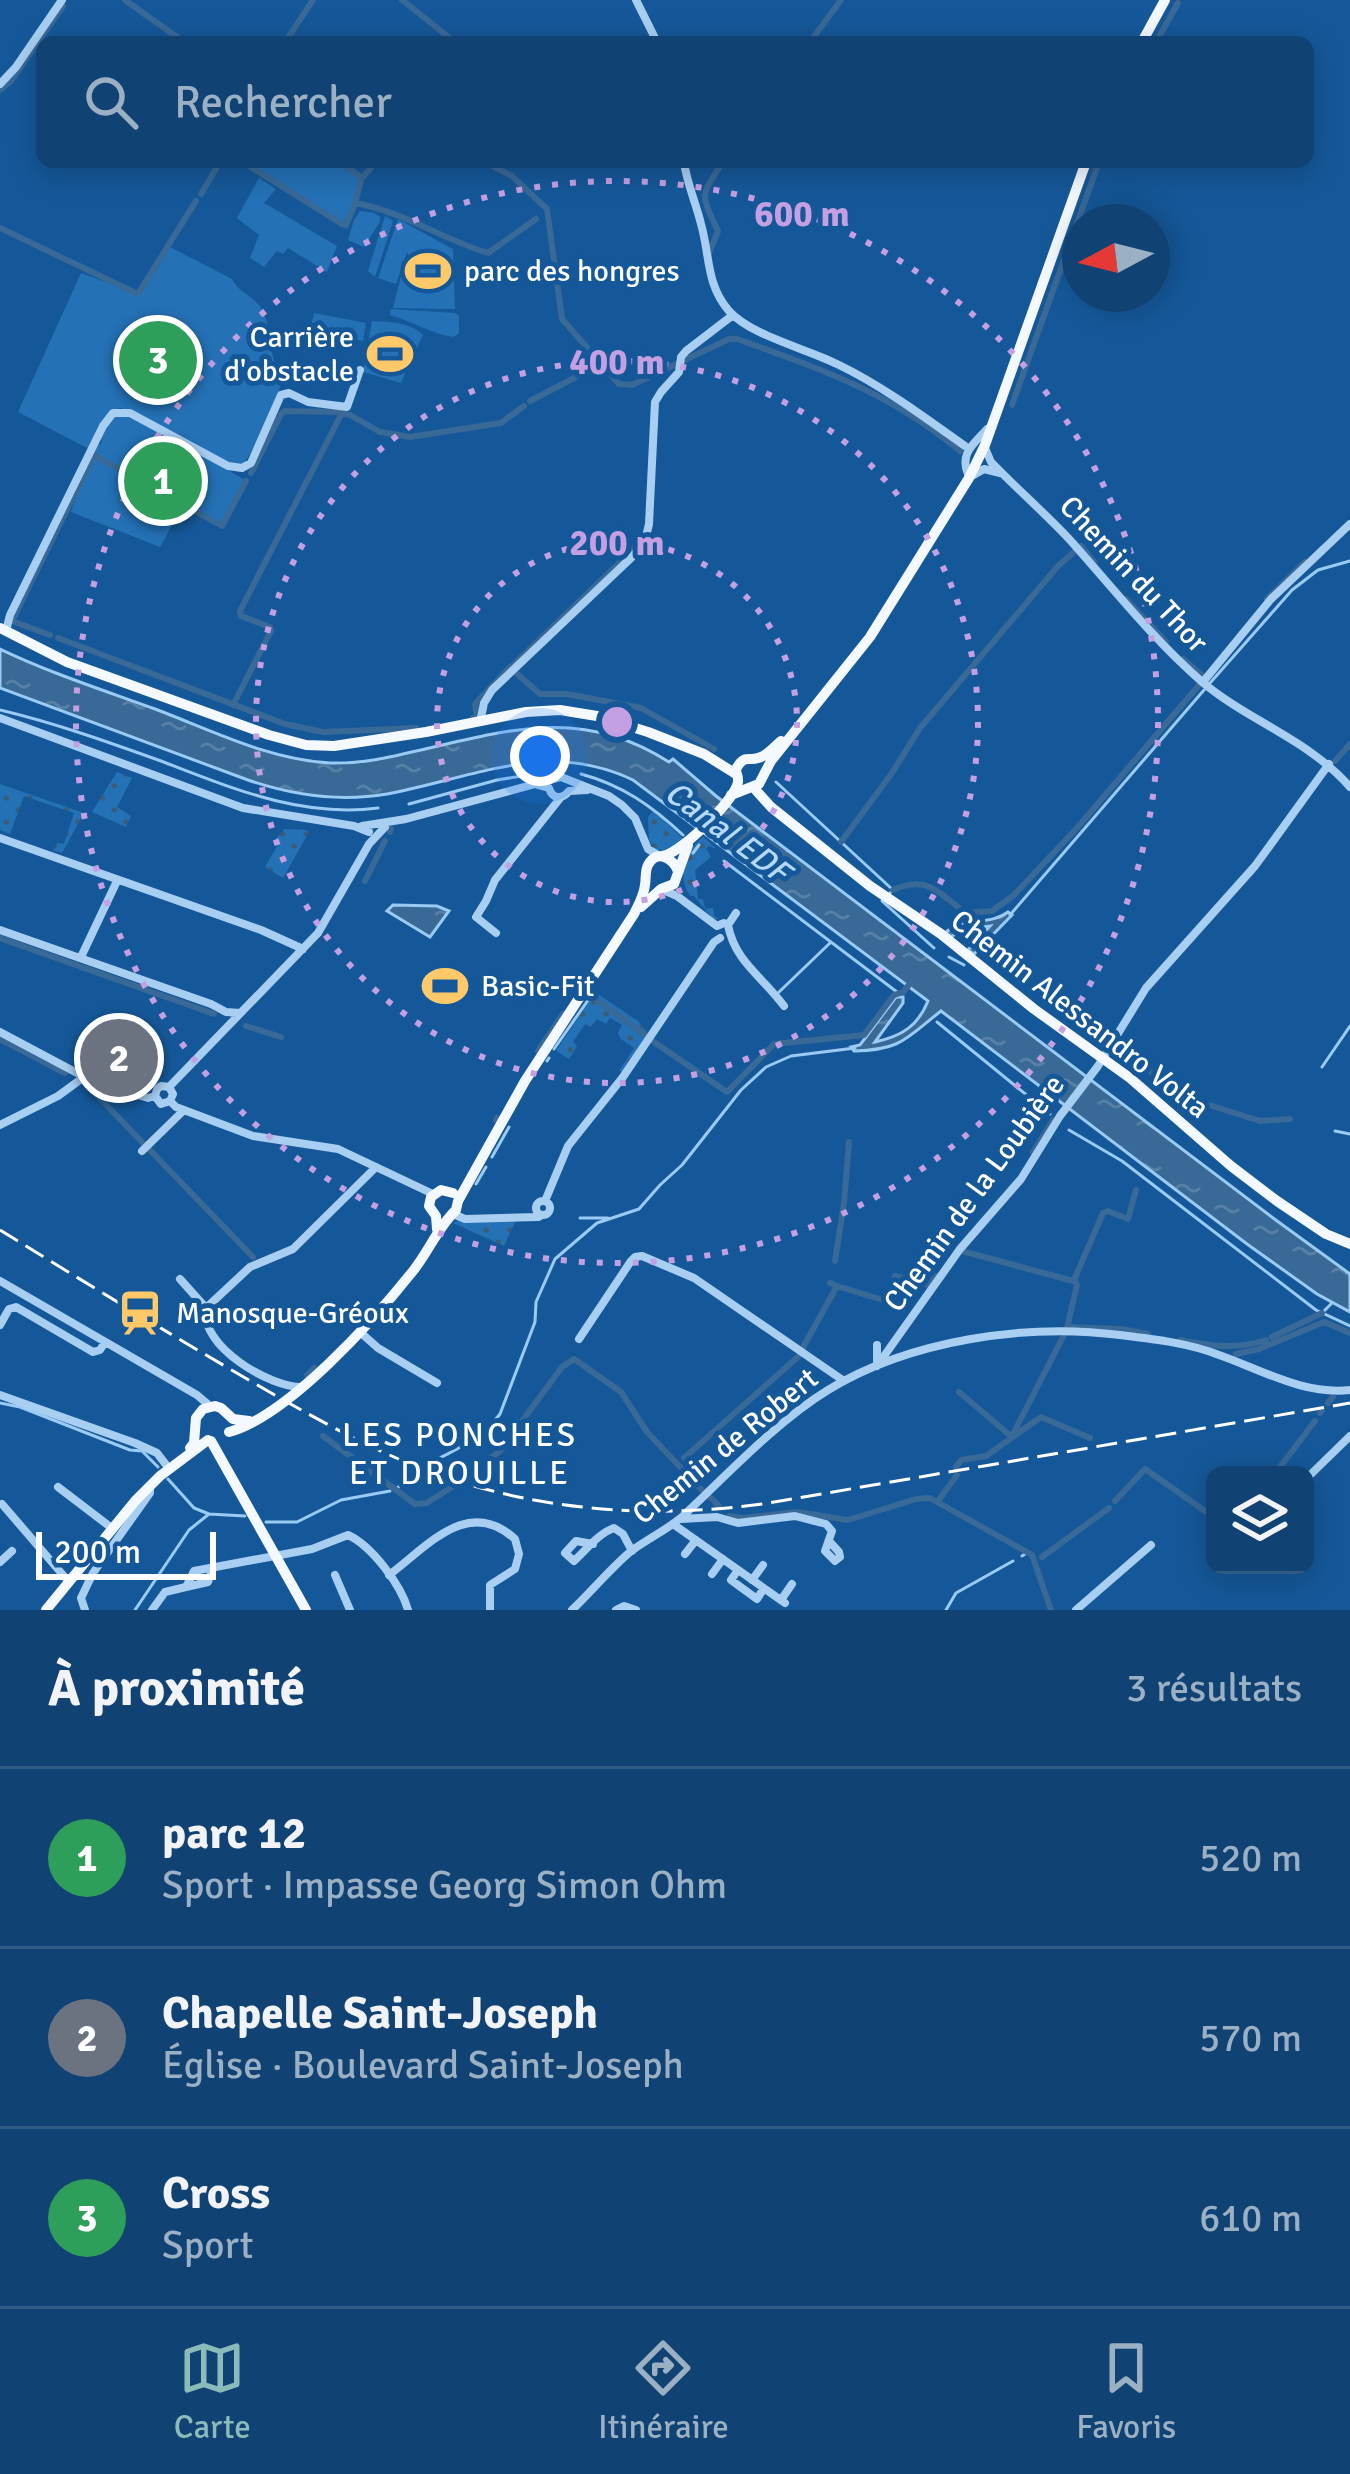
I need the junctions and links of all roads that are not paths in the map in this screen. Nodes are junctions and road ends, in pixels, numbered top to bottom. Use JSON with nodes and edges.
{"nodes":[{"id":1,"x":62,"y":0,"type":"edge"},
{"id":2,"x":636,"y":0,"type":"edge"},
{"id":3,"x":1165,"y":0,"type":"edge"},
{"id":4,"x":37,"y":36,"type":"edge"},
{"id":5,"x":654,"y":36,"type":"edge"},
{"id":6,"x":1145,"y":36,"type":"edge"},
{"id":7,"x":36,"y":38,"type":"edge"},
{"id":8,"x":0,"y":84,"type":"edge"},
{"id":9,"x":686,"y":168,"type":"edge"},
{"id":10,"x":1084,"y":168,"type":"edge"},
{"id":11,"x":733,"y":315,"type":"junction"},
{"id":12,"x":360,"y":370,"type":"dead end"},
{"id":13,"x":992,"y":423,"type":"junction"},
{"id":14,"x":986,"y":445,"type":"junction"},
{"id":15,"x":969,"y":449,"type":"junction"},
{"id":16,"x":1002,"y":474,"type":"junction"},
{"id":17,"x":967,"y":479,"type":"junction"},
{"id":18,"x":1350,"y":524,"type":"edge"},
{"id":19,"x":2,"y":628,"type":"edge"},
{"id":20,"x":1204,"y":683,"type":"junction"},
{"id":21,"x":0,"y":718,"type":"edge"},
{"id":22,"x":804,"y":719,"type":"junction"},
{"id":23,"x":480,"y":722,"type":"junction"},
{"id":24,"x":704,"y":754,"type":"junction"},
{"id":25,"x":748,"y":760,"type":"junction"},
{"id":26,"x":1329,"y":764,"type":"junction"},
{"id":27,"x":750,"y":780,"type":"junction"},
{"id":28,"x":1350,"y":787,"type":"edge"},
{"id":29,"x":558,"y":789,"type":"junction"},
{"id":30,"x":628,"y":810,"type":"junction"},
{"id":31,"x":373,"y":832,"type":"junction"},
{"id":32,"x":0,"y":838,"type":"edge"},
{"id":33,"x":689,"y":842,"type":"junction"},
{"id":34,"x":662,"y":856,"type":"junction"},
{"id":35,"x":678,"y":873,"type":"junction"},
{"id":36,"x":646,"y":874,"type":"junction"},
{"id":37,"x":117,"y":881,"type":"junction"},
{"id":38,"x":661,"y":889,"type":"junction"},
{"id":39,"x":692,"y":907,"type":"junction"},
{"id":40,"x":736,"y":913,"type":"dead end"},
{"id":41,"x":634,"y":914,"type":"junction"},
{"id":42,"x":0,"y":930,"type":"edge"},
{"id":43,"x":496,"y":933,"type":"dead end"},
{"id":44,"x":721,"y":933,"type":"junction"},
{"id":45,"x":303,"y":949,"type":"junction"},
{"id":46,"x":81,"y":957,"type":"junction"},
{"id":47,"x":784,"y":1006,"type":"dead end"},
{"id":48,"x":226,"y":1012,"type":"junction"},
{"id":49,"x":240,"y":1013,"type":"junction"},
{"id":50,"x":228,"y":1025,"type":"junction"},
{"id":51,"x":0,"y":1032,"type":"edge"},
{"id":52,"x":1101,"y":1062,"type":"junction"},
{"id":53,"x":84,"y":1077,"type":"junction"},
{"id":54,"x":169,"y":1087,"type":"junction"},
{"id":55,"x":155,"y":1096,"type":"junction"},
{"id":56,"x":170,"y":1101,"type":"junction"},
{"id":57,"x":184,"y":1110,"type":"junction"},
{"id":58,"x":0,"y":1125,"type":"edge"},
{"id":59,"x":145,"y":1148,"type":"dead end"},
{"id":60,"x":378,"y":1168,"type":"junction"},
{"id":61,"x":431,"y":1198,"type":"junction"},
{"id":62,"x":449,"y":1208,"type":"junction"},
{"id":63,"x":1350,"y":1244,"type":"edge"},
{"id":64,"x":180,"y":1279,"type":"dead end"},
{"id":65,"x":0,"y":1281,"type":"edge"},
{"id":66,"x":206,"y":1308,"type":"junction"},
{"id":67,"x":0,"y":1325,"type":"edge"},
{"id":68,"x":359,"y":1331,"type":"junction"},
{"id":69,"x":579,"y":1340,"type":"dead end"},
{"id":70,"x":105,"y":1342,"type":"junction"},
{"id":71,"x":374,"y":1345,"type":"junction"},
{"id":72,"x":877,"y":1345,"type":"dead end"},
{"id":73,"x":338,"y":1352,"type":"junction"},
{"id":74,"x":877,"y":1366,"type":"junction"},
{"id":75,"x":844,"y":1381,"type":"junction"},
{"id":76,"x":437,"y":1383,"type":"dead end"},
{"id":77,"x":285,"y":1385,"type":"junction"},
{"id":78,"x":304,"y":1386,"type":"junction"},
{"id":79,"x":1350,"y":1390,"type":"edge"},
{"id":80,"x":0,"y":1395,"type":"edge"},
{"id":81,"x":289,"y":1399,"type":"junction"},
{"id":82,"x":204,"y":1410,"type":"junction"},
{"id":83,"x":230,"y":1417,"type":"junction"},
{"id":84,"x":255,"y":1421,"type":"junction"},
{"id":85,"x":196,"y":1429,"type":"junction"},
{"id":86,"x":1350,"y":1436,"type":"edge"},
{"id":87,"x":217,"y":1438,"type":"junction"},
{"id":88,"x":167,"y":1466,"type":"junction"},
{"id":89,"x":1314,"y":1471,"type":"edge"},
{"id":90,"x":150,"y":1486,"type":"junction"},
{"id":91,"x":58,"y":1487,"type":"dead end"},
{"id":92,"x":136,"y":1500,"type":"junction"},
{"id":93,"x":2,"y":1504,"type":"edge"},
{"id":94,"x":676,"y":1521,"type":"junction"},
{"id":95,"x":113,"y":1529,"type":"junction"},
{"id":96,"x":696,"y":1540,"type":"junction"},
{"id":97,"x":593,"y":1544,"type":"dead end"},
{"id":98,"x":1151,"y":1545,"type":"dead end"},
{"id":99,"x":12,"y":1551,"type":"dead end"},
{"id":100,"x":632,"y":1551,"type":"junction"},
{"id":101,"x":686,"y":1554,"type":"dead end"},
{"id":102,"x":278,"y":1556,"type":"junction"},
{"id":103,"x":722,"y":1559,"type":"junction"},
{"id":104,"x":835,"y":1561,"type":"dead end"},
{"id":105,"x":0,"y":1562,"type":"edge"},
{"id":106,"x":763,"y":1565,"type":"dead end"},
{"id":107,"x":738,"y":1570,"type":"junction"},
{"id":108,"x":712,"y":1574,"type":"dead end"},
{"id":109,"x":335,"y":1575,"type":"dead end"},
{"id":110,"x":389,"y":1575,"type":"junction"},
{"id":111,"x":752,"y":1580,"type":"junction"},
{"id":112,"x":69,"y":1582,"type":"junction"},
{"id":113,"x":764,"y":1588,"type":"junction"},
{"id":114,"x":796,"y":1598,"type":"dead end"},
{"id":115,"x":46,"y":1610,"type":"edge"},
{"id":116,"x":85,"y":1610,"type":"edge"},
{"id":117,"x":152,"y":1610,"type":"edge"},
{"id":118,"x":304,"y":1610,"type":"edge"},
{"id":119,"x":350,"y":1610,"type":"edge"},
{"id":120,"x":408,"y":1610,"type":"edge"},
{"id":121,"x":490,"y":1610,"type":"edge"},
{"id":122,"x":572,"y":1610,"type":"edge"},
{"id":123,"x":616,"y":1610,"type":"edge"},
{"id":124,"x":635,"y":1610,"type":"edge"},
{"id":125,"x":1076,"y":1610,"type":"edge"}],
"edges":[{"from":1,"to":4,"type":"street"},
{"from":2,"to":5,"type":"street"},
{"from":3,"to":6,"type":"main road"},
{"from":7,"to":8,"type":"street"},
{"from":9,"to":11,"type":"street"},
{"from":10,"to":13,"type":"main road"},
{"from":11,"to":15,"type":"street"},
{"from":11,"to":23,"type":"street"},
{"from":12,"to":19,"type":"street"},
{"from":13,"to":14,"type":"main road"},
{"from":13,"to":15,"type":"street"},
{"from":13,"to":17,"type":"main road"},
{"from":14,"to":16,"type":"street","name":"Chemin du Thor"},
{"from":14,"to":17,"type":"main road"},
{"from":15,"to":17,"type":"street"},
{"from":16,"to":17,"type":"street"},
{"from":16,"to":20,"type":"street","name":"Chemin du Thor"},
{"from":17,"to":22,"type":"main road"},
{"from":18,"to":20,"type":"street"},
{"from":19,"to":23,"type":"main road"},
{"from":20,"to":26,"type":"street","name":"Chemin du Thor"},
{"from":21,"to":31,"type":"street"},
{"from":22,"to":25,"type":"main road"},
{"from":22,"to":27,"type":"main road"},
{"from":23,"to":24,"type":"main road"},
{"from":24,"to":25,"type":"main road"},
{"from":24,"to":27,"type":"main road"},
{"from":25,"to":27,"type":"main road"},
{"from":25,"to":27,"type":"main road"},
{"from":26,"to":28,"type":"street","name":"Chemin du Thor"},
{"from":26,"to":52,"type":"street","name":"Chemin de la Loubière"},
{"from":27,"to":33,"type":"main road"},
{"from":27,"to":52,"type":"main road","name":"Chemin Alessandro Volta"},
{"from":29,"to":30,"type":"street"},
{"from":29,"to":31,"type":"street"},
{"from":29,"to":43,"type":"street"},
{"from":30,"to":34,"type":"street"},
{"from":30,"to":36,"type":"street"},
{"from":31,"to":45,"type":"street"},
{"from":32,"to":37,"type":"street"},
{"from":33,"to":34,"type":"main road"},
{"from":33,"to":35,"type":"main road"},
{"from":34,"to":35,"type":"main road"},
{"from":34,"to":36,"type":"main road"},
{"from":35,"to":38,"type":"main road"},
{"from":35,"to":39,"type":"street"},
{"from":36,"to":38,"type":"main road"},
{"from":36,"to":41,"type":"main road"},
{"from":37,"to":45,"type":"street"},
{"from":37,"to":46,"type":"street"},
{"from":38,"to":39,"type":"street"},
{"from":38,"to":41,"type":"main road"},
{"from":39,"to":44,"type":"street"},
{"from":40,"to":44,"type":"street"},
{"from":41,"to":62,"type":"main road"},
{"from":42,"to":46,"type":"street"},
{"from":44,"to":47,"type":"street"},
{"from":44,"to":62,"type":"street"},
{"from":45,"to":49,"type":"street"},
{"from":46,"to":48,"type":"street"},
{"from":48,"to":49,"type":"street"},
{"from":48,"to":50,"type":"street"},
{"from":49,"to":50,"type":"street"},
{"from":50,"to":54,"type":"street"},
{"from":51,"to":53,"type":"street"},
{"from":52,"to":63,"type":"main road","name":"Chemin Alessandro Volta"},
{"from":52,"to":74,"type":"street","name":"Chemin de la Loubière"},
{"from":53,"to":55,"type":"street"},
{"from":53,"to":58,"type":"street"},
{"from":54,"to":55,"type":"street"},
{"from":54,"to":56,"type":"street"},
{"from":55,"to":56,"type":"street"},
{"from":56,"to":57,"type":"street"},
{"from":57,"to":59,"type":"street"},
{"from":57,"to":60,"type":"street"},
{"from":60,"to":61,"type":"street"},
{"from":60,"to":66,"type":"street"},
{"from":61,"to":62,"type":"main road"},
{"from":61,"to":62,"type":"main road"},
{"from":62,"to":68,"type":"main road"},
{"from":64,"to":66,"type":"street"},
{"from":65,"to":70,"type":"street"},
{"from":66,"to":77,"type":"street"},
{"from":67,"to":70,"type":"street"},
{"from":68,"to":71,"type":"street"},
{"from":68,"to":73,"type":"main road"},
{"from":69,"to":75,"type":"street"},
{"from":70,"to":82,"type":"street"},
{"from":71,"to":73,"type":"street"},
{"from":71,"to":76,"type":"street"},
{"from":72,"to":74,"type":"street"},
{"from":73,"to":78,"type":"main road"},
{"from":74,"to":75,"type":"street","name":"Chemin de Robert"},
{"from":74,"to":79,"type":"street","name":"Chemin de Robert"},
{"from":75,"to":94,"type":"street","name":"Chemin de Robert"},
{"from":77,"to":78,"type":"street"},
{"from":77,"to":81,"type":"street"},
{"from":78,"to":81,"type":"main road"},
{"from":80,"to":88,"type":"street"},
{"from":81,"to":84,"type":"main road"},
{"from":82,"to":83,"type":"main road"},
{"from":82,"to":85,"type":"main road"},
{"from":83,"to":84,"type":"main road"},
{"from":83,"to":87,"type":"main road"},
{"from":84,"to":87,"type":"main road"},
{"from":85,"to":87,"type":"main road"},
{"from":85,"to":88,"type":"main road"},
{"from":86,"to":89,"type":"street"},
{"from":87,"to":90,"type":"main road"},
{"from":87,"to":102,"type":"main road"},
{"from":88,"to":92,"type":"main road"},
{"from":90,"to":92,"type":"main road"},
{"from":90,"to":116,"type":"street"},
{"from":91,"to":95,"type":"street"},
{"from":92,"to":95,"type":"main road"},
{"from":93,"to":112,"type":"street"},
{"from":94,"to":96,"type":"street"},
{"from":94,"to":100,"type":"street","name":"Chemin de Robert"},
{"from":94,"to":104,"type":"street"},
{"from":95,"to":112,"type":"main road"},
{"from":96,"to":101,"type":"street"},
{"from":96,"to":103,"type":"street"},
{"from":97,"to":100,"type":"street"},
{"from":98,"to":125,"type":"street"},
{"from":99,"to":105,"type":"street"},
{"from":100,"to":122,"type":"street","name":"Chemin de Robert"},
{"from":102,"to":110,"type":"street"},
{"from":102,"to":117,"type":"street"},
{"from":102,"to":118,"type":"main road"},
{"from":103,"to":107,"type":"street"},
{"from":103,"to":108,"type":"street"},
{"from":106,"to":111,"type":"street"},
{"from":107,"to":111,"type":"street"},
{"from":107,"to":113,"type":"street"},
{"from":109,"to":119,"type":"street"},
{"from":110,"to":120,"type":"street"},
{"from":110,"to":121,"type":"street"},
{"from":111,"to":113,"type":"street"},
{"from":112,"to":115,"type":"main road"},
{"from":113,"to":114,"type":"street"},
{"from":123,"to":124,"type":"street"}]}
